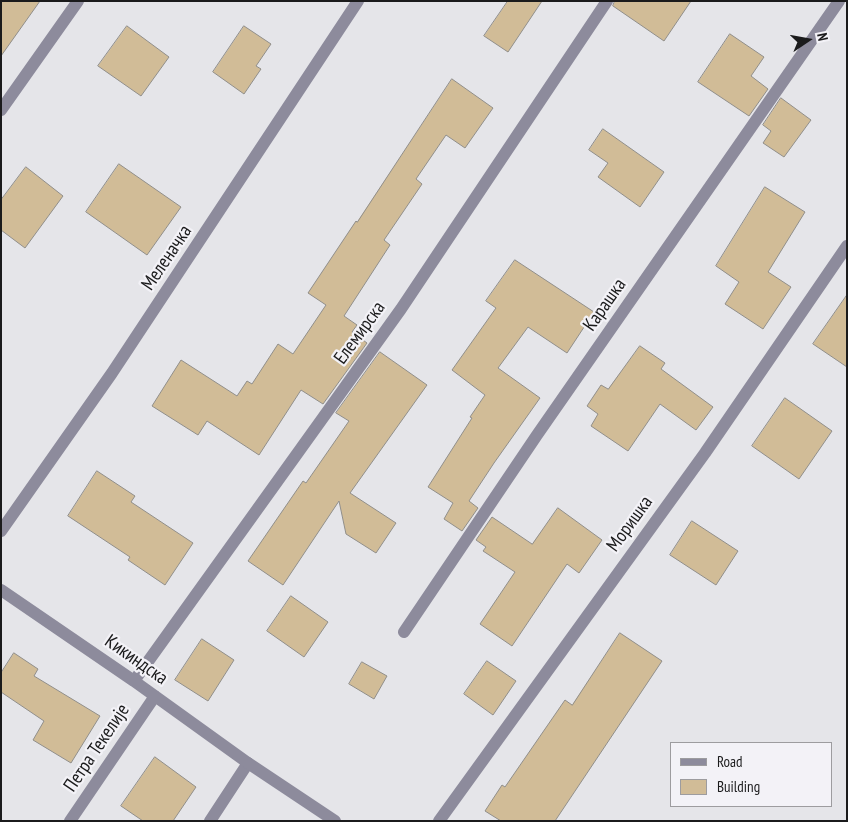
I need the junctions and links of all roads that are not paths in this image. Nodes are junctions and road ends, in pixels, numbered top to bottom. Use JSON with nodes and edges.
{"nodes":[{"id":1,"x":78,"y":1,"type":"edge"},
{"id":2,"x":358,"y":1,"type":"edge"},
{"id":3,"x":607,"y":1,"type":"edge"},
{"id":4,"x":839,"y":1,"type":"edge"},
{"id":5,"x":1,"y":110,"type":"edge"},
{"id":6,"x":847,"y":246,"type":"edge"},
{"id":7,"x":1,"y":531,"type":"edge"},
{"id":8,"x":1,"y":590,"type":"edge"},
{"id":9,"x":404,"y":632,"type":"dead end"},
{"id":10,"x":134,"y":681,"type":"junction"},
{"id":11,"x":155,"y":696,"type":"junction"},
{"id":12,"x":248,"y":763,"type":"junction"},
{"id":13,"x":70,"y":821,"type":"edge"},
{"id":14,"x":210,"y":821,"type":"edge"},
{"id":15,"x":335,"y":821,"type":"edge"},
{"id":16,"x":439,"y":821,"type":"edge"}],
"edges":[{"from":1,"to":5,"type":"street"},
{"from":2,"to":7,"type":"street","name":"Меленачка"},
{"from":3,"to":10,"type":"street","name":"Елемирска"},
{"from":4,"to":9,"type":"street","name":"Карашка"},
{"from":6,"to":16,"type":"street","name":"Моришка"},
{"from":8,"to":10,"type":"street","name":"Кикиндска"},
{"from":10,"to":11,"type":"street","name":"Кикиндска"},
{"from":11,"to":12,"type":"street","name":"Кикиндска"},
{"from":11,"to":13,"type":"street","name":"Петра Текелије"},
{"from":12,"to":14,"type":"street"},
{"from":12,"to":15,"type":"street","name":"Кикиндска"}]}
